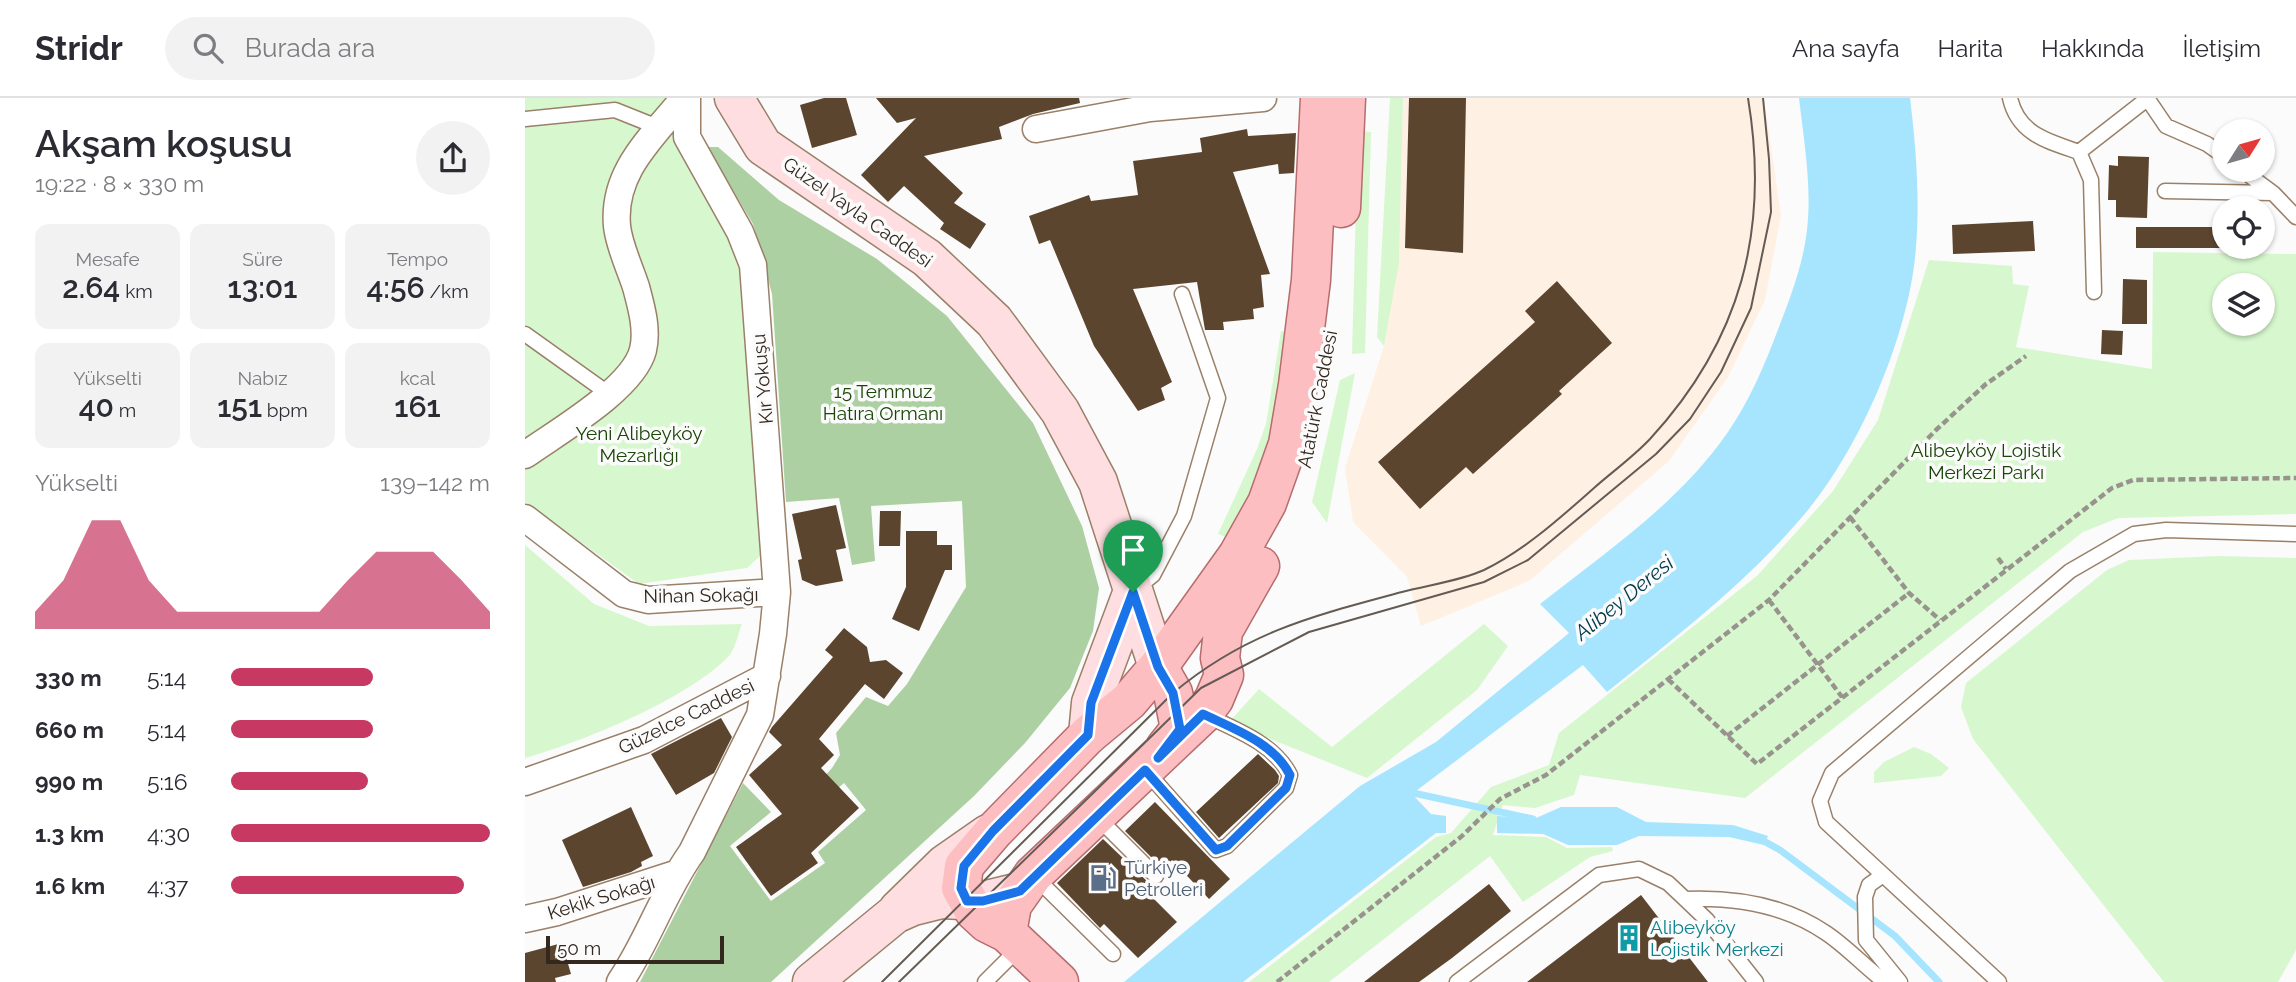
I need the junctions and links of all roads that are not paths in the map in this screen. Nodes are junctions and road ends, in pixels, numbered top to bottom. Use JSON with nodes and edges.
{"nodes":[{"id":1,"x":685,"y":98,"type":"edge"},
{"id":2,"x":734,"y":98,"type":"edge"},
{"id":3,"x":1263,"y":98,"type":"edge"},
{"id":4,"x":1319,"y":98,"type":"edge"},
{"id":5,"x":1346,"y":98,"type":"edge"},
{"id":6,"x":2010,"y":98,"type":"edge"},
{"id":7,"x":2147,"y":98,"type":"edge"},
{"id":8,"x":1152,"y":103,"type":"edge"},
{"id":9,"x":525,"y":119,"type":"edge"},
{"id":10,"x":660,"y":128,"type":"junction"},
{"id":11,"x":1036,"y":129,"type":"dead end"},
{"id":12,"x":2212,"y":148,"type":"edge"},
{"id":13,"x":2079,"y":152,"type":"junction"},
{"id":14,"x":2258,"y":182,"type":"edge"},
{"id":15,"x":2165,"y":191,"type":"dead end"},
{"id":16,"x":2273,"y":193,"type":"junction"},
{"id":17,"x":2296,"y":217,"type":"edge"},
{"id":18,"x":2094,"y":292,"type":"dead end"},
{"id":19,"x":1182,"y":294,"type":"dead end"},
{"id":20,"x":525,"y":334,"type":"edge"},
{"id":21,"x":609,"y":394,"type":"junction"},
{"id":22,"x":525,"y":455,"type":"edge"},
{"id":23,"x":525,"y":518,"type":"edge"},
{"id":24,"x":2296,"y":534,"type":"edge"},
{"id":25,"x":777,"y":592,"type":"junction"},
{"id":26,"x":1133,"y":592,"type":"junction"},
{"id":27,"x":1158,"y":667,"type":"junction"},
{"id":28,"x":767,"y":676,"type":"junction"},
{"id":29,"x":1203,"y":714,"type":"junction"},
{"id":30,"x":1088,"y":735,"type":"junction"},
{"id":31,"x":1151,"y":764,"type":"junction"},
{"id":32,"x":525,"y":782,"type":"edge"},
{"id":33,"x":1096,"y":816,"type":"junction"},
{"id":34,"x":993,"y":831,"type":"junction"},
{"id":35,"x":678,"y":873,"type":"junction"},
{"id":36,"x":1883,"y":875,"type":"junction"},
{"id":37,"x":1156,"y":876,"type":"dead end"},
{"id":38,"x":1027,"y":883,"type":"junction"},
{"id":39,"x":1685,"y":899,"type":"junction"},
{"id":40,"x":967,"y":901,"type":"junction"},
{"id":41,"x":895,"y":915,"type":"junction"},
{"id":42,"x":525,"y":919,"type":"edge"},
{"id":43,"x":1014,"y":940,"type":"junction"},
{"id":44,"x":1113,"y":954,"type":"dead end"},
{"id":45,"x":620,"y":982,"type":"edge"},
{"id":46,"x":812,"y":982,"type":"edge"},
{"id":47,"x":985,"y":982,"type":"edge"},
{"id":48,"x":1059,"y":982,"type":"edge"},
{"id":49,"x":1457,"y":982,"type":"edge"},
{"id":50,"x":1756,"y":982,"type":"edge"},
{"id":51,"x":1885,"y":982,"type":"edge"},
{"id":52,"x":1900,"y":982,"type":"edge"},
{"id":53,"x":1999,"y":982,"type":"edge"}],
"edges":[{"from":1,"to":10,"type":"street"},
{"from":1,"to":25,"type":"street","name":"Kır Yokuşu"},
{"from":2,"to":26,"type":"main road","name":"Güzel Yayla Caddesi"},
{"from":3,"to":8,"type":"street"},
{"from":4,"to":27,"type":"main road","name":"Atatürk Caddesi"},
{"from":5,"to":29,"type":"main road","name":"Atatürk Caddesi"},
{"from":6,"to":13,"type":"lane"},
{"from":7,"to":12,"type":"lane"},
{"from":7,"to":13,"type":"lane"},
{"from":8,"to":11,"type":"street"},
{"from":9,"to":10,"type":"lane"},
{"from":10,"to":21,"type":"street"},
{"from":13,"to":18,"type":"lane"},
{"from":14,"to":16,"type":"lane"},
{"from":15,"to":16,"type":"lane"},
{"from":16,"to":17,"type":"lane"},
{"from":19,"to":26,"type":"lane"},
{"from":20,"to":21,"type":"lane"},
{"from":21,"to":22,"type":"street"},
{"from":23,"to":25,"type":"street","name":"Nihan Sokağı"},
{"from":24,"to":36,"type":"lane"},
{"from":25,"to":28,"type":"street","name":"Kır Yokuşu"},
{"from":26,"to":27,"type":"main road","name":"Güzel Yayla Caddesi"},
{"from":26,"to":30,"type":"main road"},
{"from":27,"to":30,"type":"main road","name":"Atatürk Caddesi"},
{"from":27,"to":31,"type":"main road"},
{"from":28,"to":32,"type":"street","name":"Güzelce Caddesi"},
{"from":28,"to":35,"type":"street","name":"Kır Yokuşu"},
{"from":29,"to":31,"type":"main road","name":"Atatürk Caddesi"},
{"from":29,"to":31,"type":"lane"},
{"from":30,"to":34,"type":"main road","name":"Atatürk Caddesi"},
{"from":31,"to":33,"type":"main road","name":"Atatürk Caddesi"},
{"from":33,"to":37,"type":"lane"},
{"from":33,"to":38,"type":"main road","name":"Atatürk Caddesi"},
{"from":34,"to":40,"type":"main road","name":"Atatürk Caddesi"},
{"from":34,"to":41,"type":"main road","name":"Atatürk Caddesi"},
{"from":35,"to":42,"type":"street","name":"Kekik Sokağı"},
{"from":35,"to":45,"type":"street","name":"Kır Yokuşu"},
{"from":36,"to":52,"type":"lane"},
{"from":36,"to":53,"type":"lane"},
{"from":38,"to":40,"type":"main road","name":"Atatürk Caddesi"},
{"from":38,"to":43,"type":"main road","name":"Atatürk Caddesi"},
{"from":38,"to":44,"type":"lane"},
{"from":39,"to":49,"type":"lane"},
{"from":39,"to":50,"type":"lane"},
{"from":39,"to":51,"type":"lane"},
{"from":40,"to":41,"type":"main road","name":"Atatürk Caddesi"},
{"from":40,"to":43,"type":"main road"},
{"from":41,"to":46,"type":"main road","name":"Atatürk Caddesi"},
{"from":43,"to":47,"type":"lane"},
{"from":43,"to":48,"type":"main road"}]}
